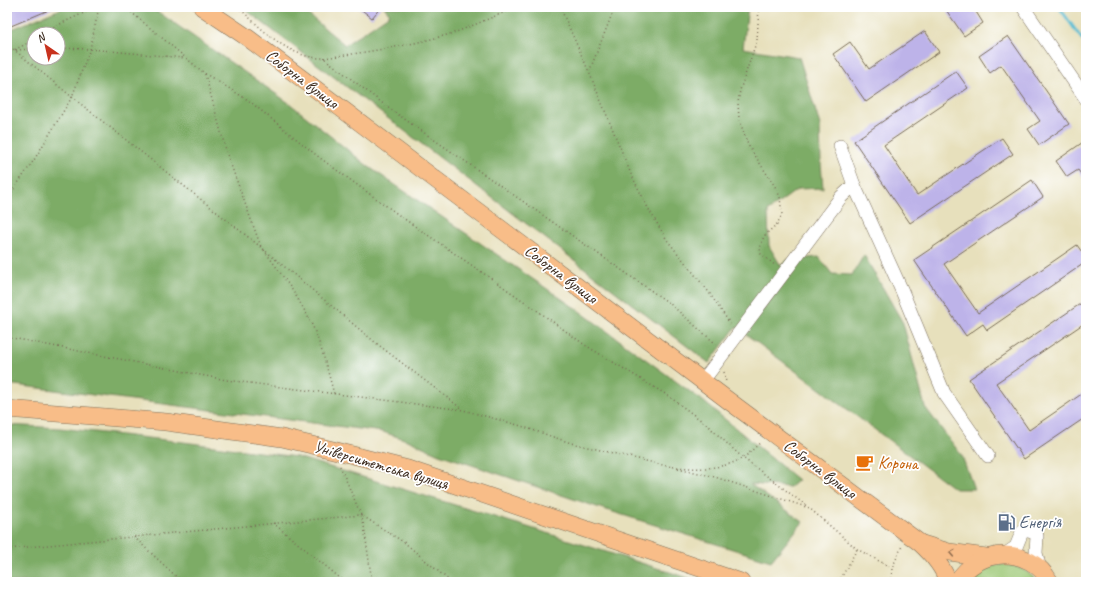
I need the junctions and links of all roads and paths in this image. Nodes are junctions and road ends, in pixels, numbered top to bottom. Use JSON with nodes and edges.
{"nodes":[{"id":1,"x":98,"y":7,"type":"edge"},
{"id":2,"x":125,"y":7,"type":"edge"},
{"id":3,"x":202,"y":7,"type":"edge"},
{"id":4,"x":238,"y":7,"type":"edge"},
{"id":5,"x":511,"y":7,"type":"edge"},
{"id":6,"x":519,"y":7,"type":"edge"},
{"id":7,"x":560,"y":7,"type":"edge"},
{"id":8,"x":615,"y":7,"type":"edge"},
{"id":9,"x":760,"y":7,"type":"edge"},
{"id":10,"x":1023,"y":7,"type":"edge"},
{"id":11,"x":503,"y":12,"type":"junction"},
{"id":12,"x":57,"y":26,"type":"edge"},
{"id":13,"x":7,"y":44,"type":"edge"},
{"id":14,"x":26,"y":44,"type":"edge"},
{"id":15,"x":66,"y":48,"type":"edge"},
{"id":16,"x":26,"y":49,"type":"edge"},
{"id":17,"x":90,"y":49,"type":"junction"},
{"id":18,"x":7,"y":50,"type":"edge"},
{"id":19,"x":14,"y":50,"type":"junction"},
{"id":20,"x":185,"y":58,"type":"junction"},
{"id":21,"x":324,"y":58,"type":"junction"},
{"id":22,"x":589,"y":72,"type":"junction"},
{"id":23,"x":204,"y":73,"type":"junction"},
{"id":24,"x":72,"y":97,"type":"junction"},
{"id":25,"x":1086,"y":99,"type":"edge"},
{"id":26,"x":840,"y":146,"type":"dead end"},
{"id":27,"x":854,"y":185,"type":"junction"},
{"id":28,"x":7,"y":199,"type":"edge"},
{"id":29,"x":262,"y":248,"type":"junction"},
{"id":30,"x":784,"y":273,"type":"junction"},
{"id":31,"x":738,"y":335,"type":"junction"},
{"id":32,"x":7,"y":337,"type":"edge"},
{"id":33,"x":725,"y":351,"type":"junction"},
{"id":34,"x":702,"y":382,"type":"junction"},
{"id":35,"x":334,"y":394,"type":"junction"},
{"id":36,"x":7,"y":409,"type":"edge"},
{"id":37,"x":463,"y":410,"type":"junction"},
{"id":38,"x":772,"y":432,"type":"junction"},
{"id":39,"x":333,"y":450,"type":"junction"},
{"id":40,"x":988,"y":456,"type":"dead end"},
{"id":41,"x":743,"y":458,"type":"junction"},
{"id":42,"x":667,"y":466,"type":"junction"},
{"id":43,"x":808,"y":507,"type":"junction"},
{"id":44,"x":361,"y":515,"type":"junction"},
{"id":45,"x":273,"y":524,"type":"junction"},
{"id":46,"x":134,"y":537,"type":"junction"},
{"id":47,"x":914,"y":538,"type":"junction"},
{"id":48,"x":857,"y":548,"type":"junction"},
{"id":49,"x":7,"y":549,"type":"edge"},
{"id":50,"x":1004,"y":555,"type":"junction"},
{"id":51,"x":986,"y":557,"type":"junction"},
{"id":52,"x":892,"y":568,"type":"junction"},
{"id":53,"x":1048,"y":578,"type":"edge"},
{"id":54,"x":182,"y":582,"type":"edge"},
{"id":55,"x":345,"y":582,"type":"edge"},
{"id":56,"x":372,"y":582,"type":"edge"},
{"id":57,"x":451,"y":582,"type":"edge"},
{"id":58,"x":741,"y":582,"type":"edge"},
{"id":59,"x":839,"y":582,"type":"edge"},
{"id":60,"x":891,"y":582,"type":"edge"},
{"id":61,"x":948,"y":582,"type":"edge"},
{"id":62,"x":956,"y":582,"type":"edge"}],
"edges":[{"from":1,"to":12,"type":"path"},
{"from":1,"to":17,"type":"path"},
{"from":2,"to":20,"type":"path"},
{"from":3,"to":34,"type":"main road","name":"Соборна вулиця"},
{"from":4,"to":21,"type":"path"},
{"from":5,"to":11,"type":"path"},
{"from":6,"to":11,"type":"path"},
{"from":7,"to":22,"type":"path"},
{"from":8,"to":22,"type":"path"},
{"from":9,"to":30,"type":"path"},
{"from":10,"to":25,"type":"lane"},
{"from":11,"to":21,"type":"path"},
{"from":13,"to":19,"type":"path"},
{"from":14,"to":19,"type":"path"},
{"from":15,"to":17,"type":"path"},
{"from":16,"to":19,"type":"path"},
{"from":17,"to":20,"type":"path"},
{"from":17,"to":24,"type":"path"},
{"from":18,"to":19,"type":"path"},
{"from":19,"to":24,"type":"path"},
{"from":20,"to":23,"type":"path"},
{"from":21,"to":33,"type":"path"},
{"from":22,"to":31,"type":"path"},
{"from":23,"to":29,"type":"path"},
{"from":23,"to":41,"type":"path"},
{"from":24,"to":28,"type":"path"},
{"from":24,"to":29,"type":"path"},
{"from":26,"to":27,"type":"lane"},
{"from":27,"to":30,"type":"lane"},
{"from":27,"to":40,"type":"lane"},
{"from":29,"to":35,"type":"path"},
{"from":29,"to":37,"type":"path"},
{"from":30,"to":31,"type":"lane"},
{"from":31,"to":33,"type":"lane"},
{"from":32,"to":35,"type":"path"},
{"from":33,"to":34,"type":"lane"},
{"from":34,"to":38,"type":"main road","name":"Соборна вулиця"},
{"from":35,"to":37,"type":"path"},
{"from":36,"to":39,"type":"main road","name":"Університетська вулиця"},
{"from":37,"to":42,"type":"path"},
{"from":38,"to":41,"type":"path"},
{"from":38,"to":47,"type":"main road","name":"Соборна вулиця"},
{"from":39,"to":44,"type":"path"},
{"from":39,"to":58,"type":"main road","name":"Університетська вулиця"},
{"from":41,"to":42,"type":"path"},
{"from":41,"to":43,"type":"path"},
{"from":42,"to":43,"type":"path"},
{"from":43,"to":48,"type":"path"},
{"from":44,"to":45,"type":"path"},
{"from":44,"to":56,"type":"path"},
{"from":44,"to":57,"type":"path"},
{"from":45,"to":46,"type":"path"},
{"from":45,"to":55,"type":"path"},
{"from":46,"to":49,"type":"path"},
{"from":46,"to":54,"type":"path"},
{"from":51,"to":47,"type":"main road","name":"Соборна вулиця","one_way":true},
{"from":47,"to":52,"type":"path"},
{"from":47,"to":61,"type":"main road","name":"Соборна вулиця"},
{"from":48,"to":52,"type":"path"},
{"from":48,"to":59,"type":"path"},
{"from":50,"to":51,"type":"main road"},
{"from":50,"to":53,"type":"main road"},
{"from":50,"to":53,"type":"lane"},
{"from":51,"to":62,"type":"main road"},
{"from":52,"to":60,"type":"path"}]}
